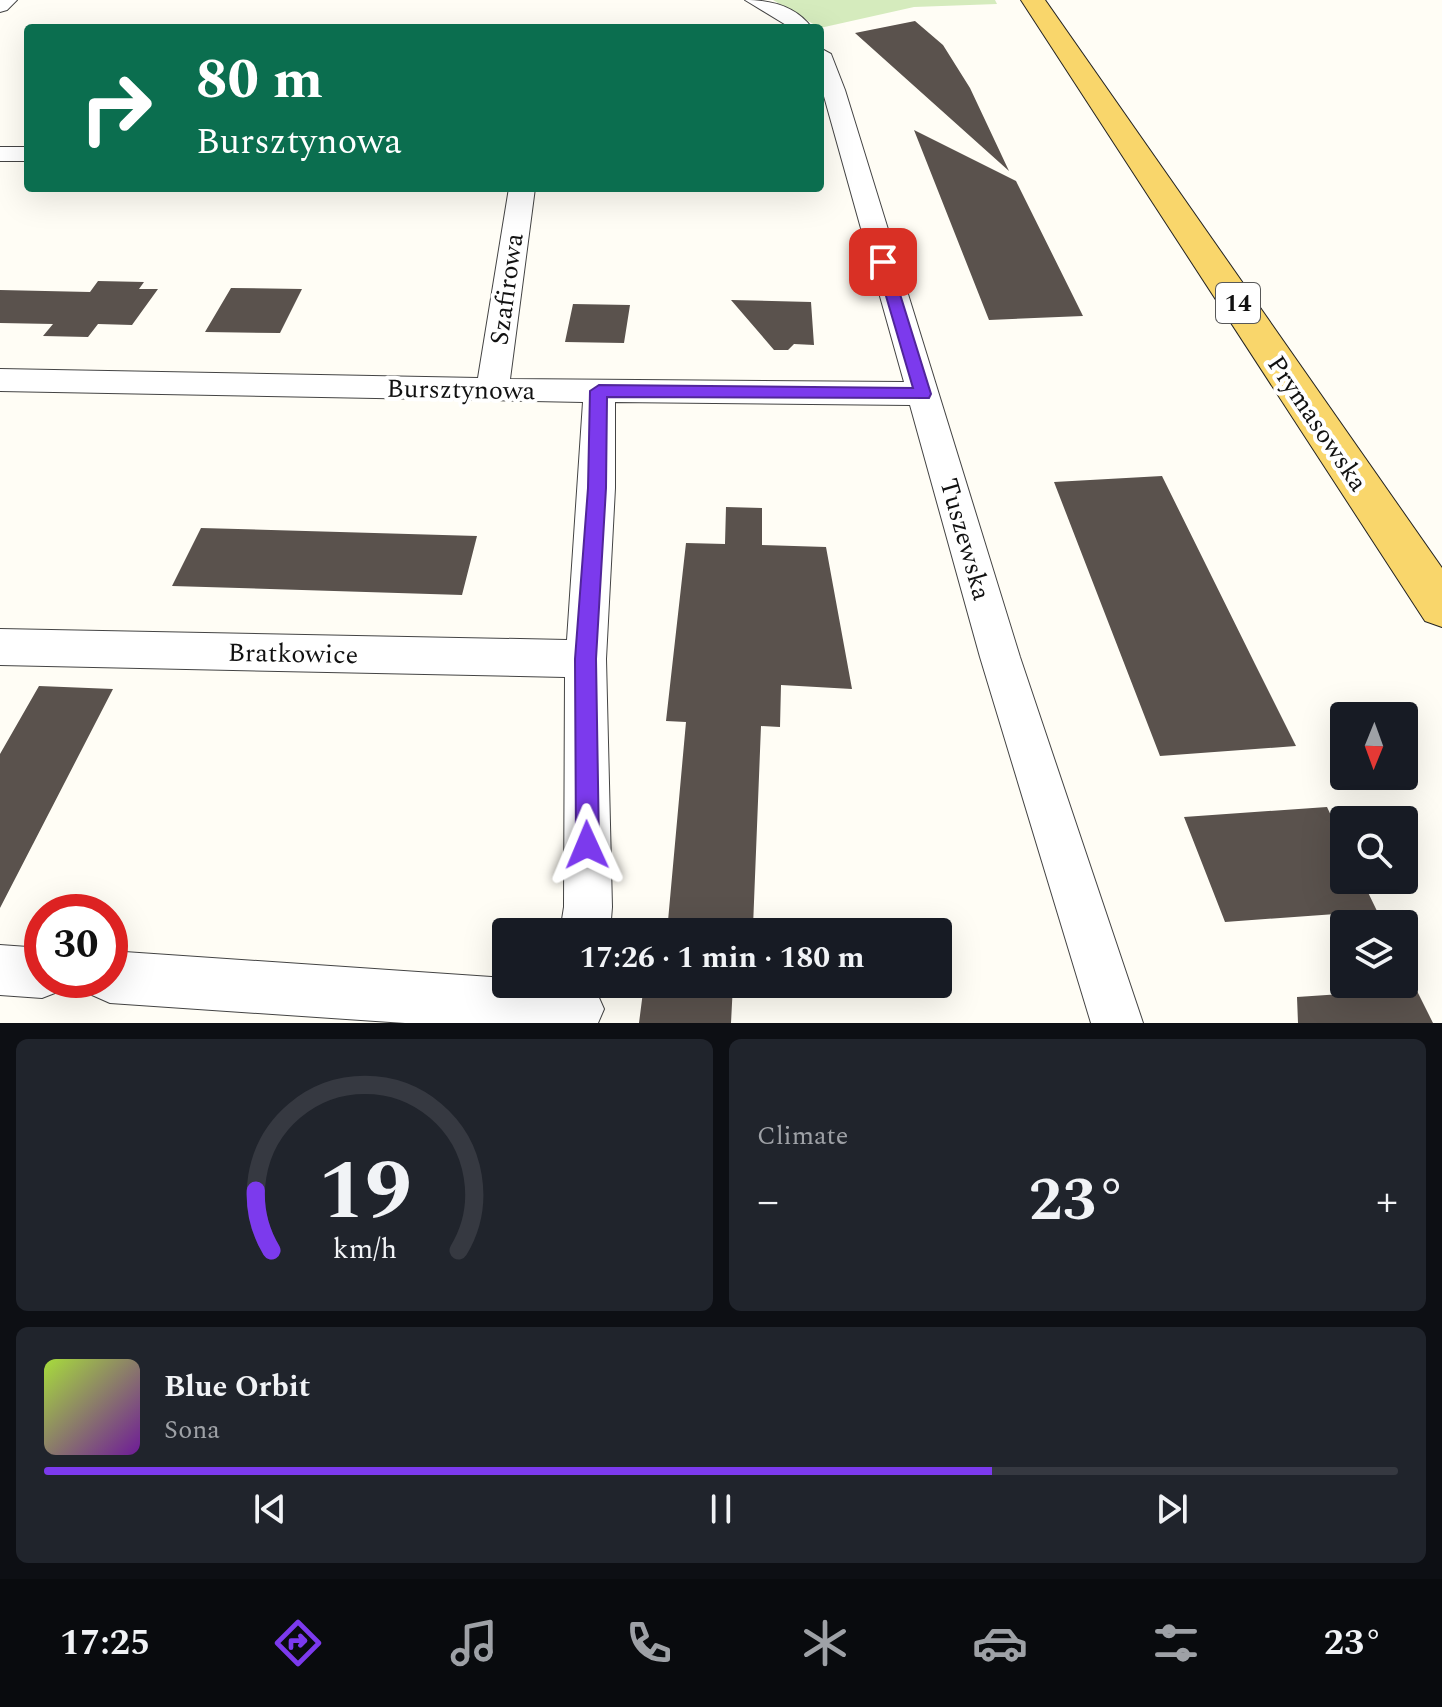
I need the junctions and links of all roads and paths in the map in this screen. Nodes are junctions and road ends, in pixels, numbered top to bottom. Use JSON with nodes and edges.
{"nodes":[{"id":1,"x":7,"y":0,"type":"edge"},
{"id":2,"x":755,"y":0,"type":"edge"},
{"id":3,"x":1033,"y":0,"type":"edge"},
{"id":4,"x":0,"y":6,"type":"edge"},
{"id":5,"x":798,"y":24,"type":"edge"},
{"id":6,"x":824,"y":64,"type":"edge"},
{"id":7,"x":0,"y":154,"type":"edge"},
{"id":8,"x":24,"y":154,"type":"edge"},
{"id":9,"x":521,"y":192,"type":"edge"},
{"id":10,"x":0,"y":380,"type":"edge"},
{"id":11,"x":492,"y":390,"type":"junction"},
{"id":12,"x":923,"y":394,"type":"junction"},
{"id":13,"x":598,"y":403,"type":"junction"},
{"id":14,"x":1442,"y":607,"type":"edge"},
{"id":15,"x":0,"y":647,"type":"edge"},
{"id":16,"x":586,"y":659,"type":"junction"},
{"id":17,"x":585,"y":918,"type":"edge"},
{"id":18,"x":0,"y":970,"type":"edge"},
{"id":19,"x":24,"y":972,"type":"edge"},
{"id":20,"x":128,"y":978,"type":"edge"},
{"id":21,"x":578,"y":1005,"type":"edge"},
{"id":22,"x":1117,"y":1023,"type":"edge"}],
"edges":[{"from":1,"to":4,"type":"street"},
{"from":2,"to":5,"type":"street"},
{"from":3,"to":14,"type":"main road","name":"Prymasowska","number":"14"},
{"from":6,"to":12,"type":"street","name":"Tuszewska"},
{"from":7,"to":8,"type":"street"},
{"from":9,"to":11,"type":"street","name":"Szafirowa"},
{"from":10,"to":11,"type":"street","name":"Bursztynowa"},
{"from":11,"to":13,"type":"street","name":"Bursztynowa"},
{"from":12,"to":13,"type":"street","name":"Bursztynowa"},
{"from":12,"to":22,"type":"street","name":"Tuszewska"},
{"from":13,"to":16,"type":"street"},
{"from":15,"to":16,"type":"street","name":"Bratkowice"},
{"from":16,"to":17,"type":"street"},
{"from":18,"to":19,"type":"street"},
{"from":20,"to":21,"type":"street"}]}
